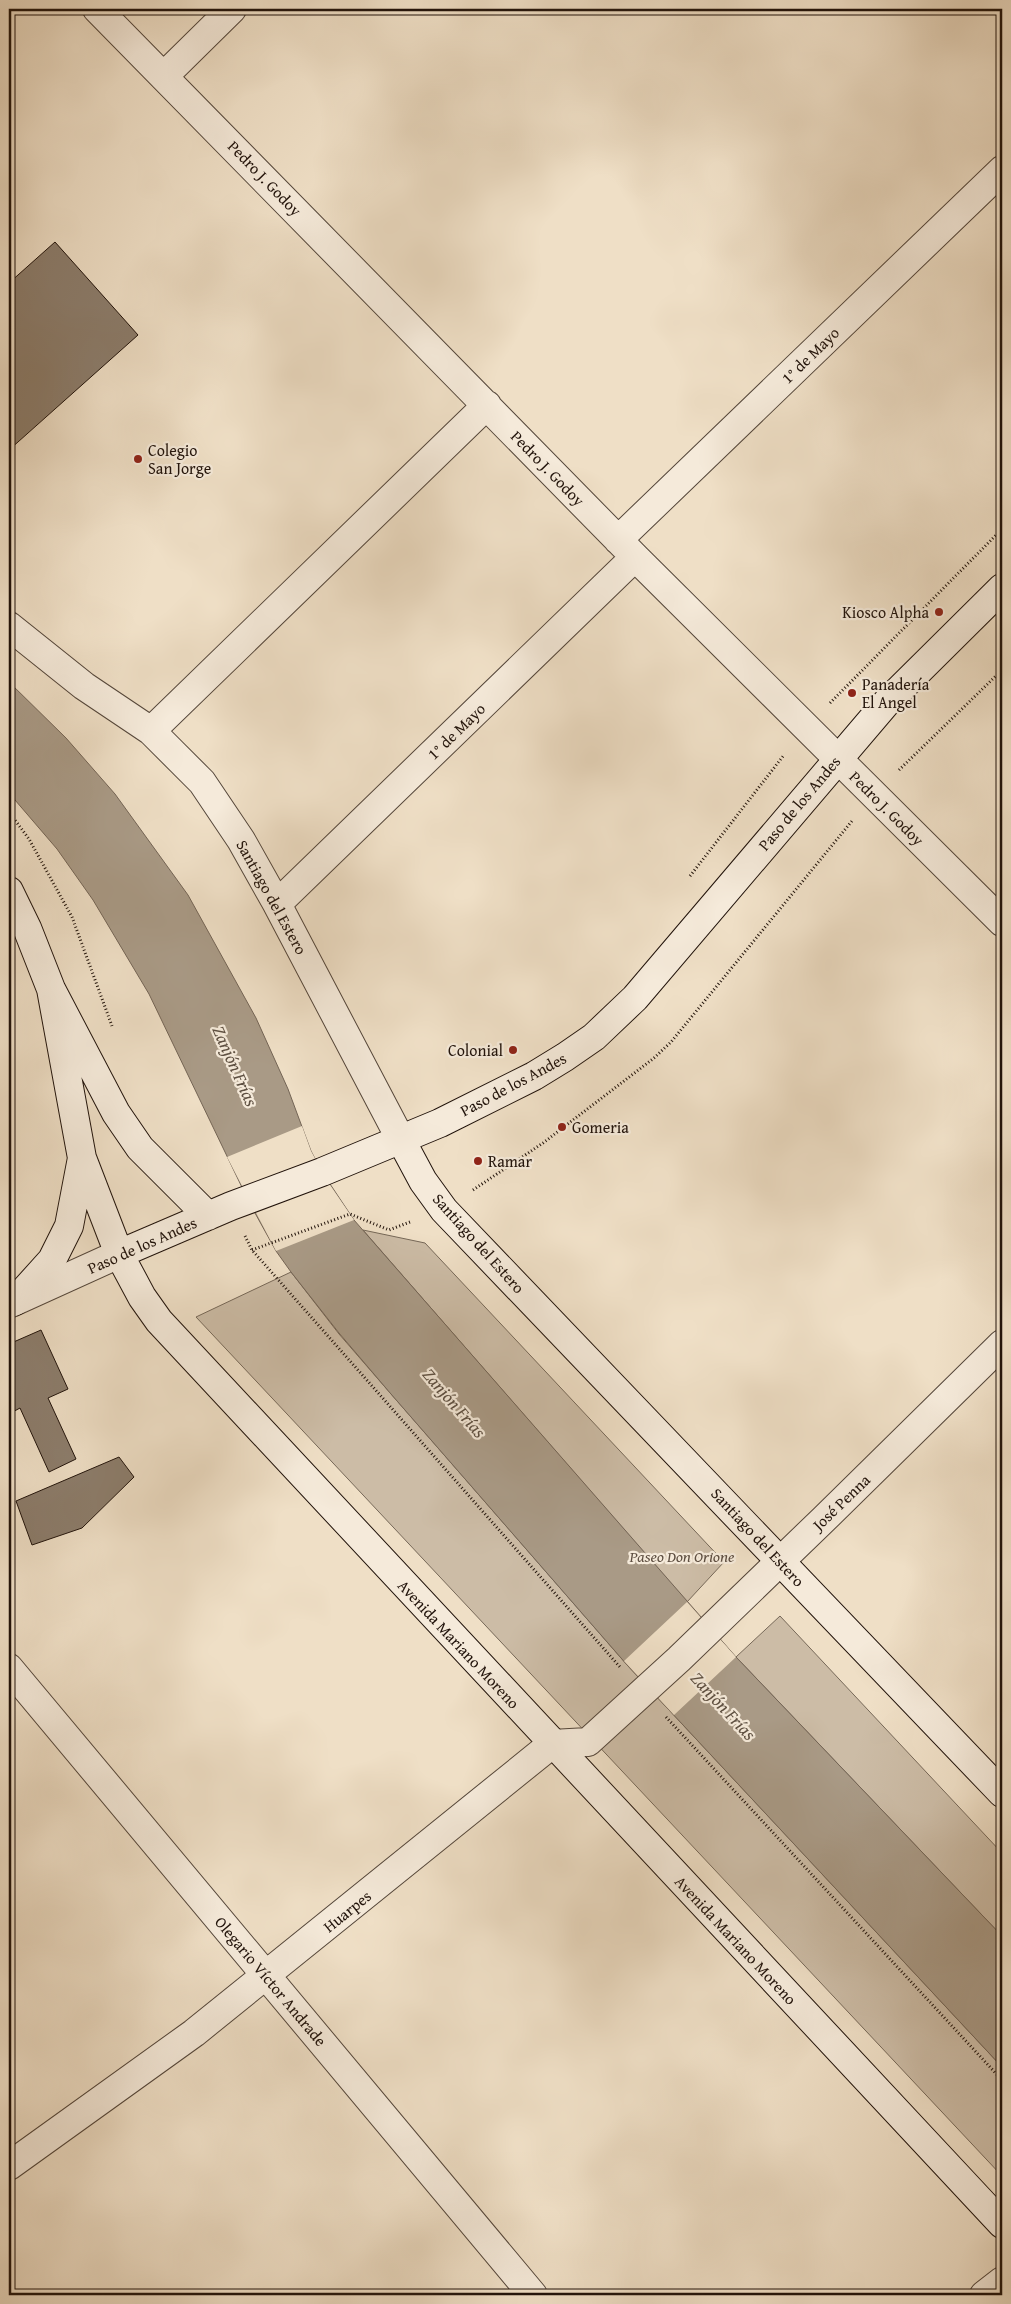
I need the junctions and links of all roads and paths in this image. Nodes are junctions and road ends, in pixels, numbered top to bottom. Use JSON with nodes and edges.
{"nodes":[{"id":1,"x":97,"y":9,"type":"edge"},
{"id":2,"x":232,"y":9,"type":"edge"},
{"id":3,"x":164,"y":76,"type":"junction"},
{"id":4,"x":1002,"y":170,"type":"edge"},
{"id":5,"x":487,"y":405,"type":"junction"},
{"id":6,"x":1002,"y":529,"type":"edge"},
{"id":7,"x":626,"y":549,"type":"junction"},
{"id":8,"x":1002,"y":588,"type":"edge"},
{"id":9,"x":9,"y":626,"type":"edge"},
{"id":10,"x":806,"y":727,"type":"junction"},
{"id":11,"x":151,"y":731,"type":"junction"},
{"id":12,"x":837,"y":758,"type":"junction"},
{"id":13,"x":9,"y":812,"type":"edge"},
{"id":14,"x":686,"y":882,"type":"dead end"},
{"id":15,"x":9,"y":891,"type":"edge"},
{"id":16,"x":277,"y":904,"type":"junction"},
{"id":17,"x":1002,"y":922,"type":"edge"},
{"id":18,"x":50,"y":988,"type":"junction"},
{"id":19,"x":113,"y":1029,"type":"dead end"},
{"id":20,"x":401,"y":1140,"type":"junction"},
{"id":21,"x":82,"y":1158,"type":"junction"},
{"id":22,"x":350,"y":1214,"type":"dead end"},
{"id":23,"x":208,"y":1216,"type":"junction"},
{"id":24,"x":252,"y":1250,"type":"dead end"},
{"id":25,"x":119,"y":1254,"type":"junction"},
{"id":26,"x":12,"y":1303,"type":"edge"},
{"id":27,"x":1002,"y":1344,"type":"edge"},
{"id":28,"x":780,"y":1561,"type":"junction"},
{"id":29,"x":9,"y":1668,"type":"edge"},
{"id":30,"x":552,"y":1744,"type":"junction"},
{"id":31,"x":1002,"y":1793,"type":"edge"},
{"id":32,"x":267,"y":1976,"type":"junction"},
{"id":33,"x":9,"y":2166,"type":"edge"},
{"id":34,"x":1002,"y":2224,"type":"edge"},
{"id":35,"x":1002,"y":2281,"type":"edge"},
{"id":36,"x":533,"y":2295,"type":"edge"},
{"id":37,"x":984,"y":2295,"type":"edge"}],
"edges":[{"from":1,"to":3,"type":"street","name":"Pedro J. Godoy"},
{"from":2,"to":3,"type":"street"},
{"from":3,"to":5,"type":"street","name":"Pedro J. Godoy"},
{"from":4,"to":7,"type":"street","name":"1° de Mayo"},
{"from":5,"to":7,"type":"street","name":"Pedro J. Godoy"},
{"from":5,"to":11,"type":"street"},
{"from":6,"to":10,"type":"path"},
{"from":7,"to":10,"type":"street","name":"Pedro J. Godoy"},
{"from":7,"to":16,"type":"street","name":"1° de Mayo"},
{"from":8,"to":12,"type":"street","name":"Paso de los Andes"},
{"from":9,"to":11,"type":"street","name":"Santiago del Estero"},
{"from":10,"to":12,"type":"street","name":"Pedro J. Godoy"},
{"from":10,"to":14,"type":"path"},
{"from":11,"to":16,"type":"street","name":"Santiago del Estero"},
{"from":12,"to":17,"type":"street","name":"Pedro J. Godoy"},
{"from":12,"to":20,"type":"street","name":"Paso de los Andes"},
{"from":13,"to":19,"type":"path"},
{"from":15,"to":18,"type":"street","name":"Avenida Mariano Moreno"},
{"from":16,"to":20,"type":"street","name":"Santiago del Estero"},
{"from":18,"to":21,"type":"street","name":"Avenida Mariano Moreno"},
{"from":18,"to":23,"type":"street","name":"Avenida Mariano Moreno"},
{"from":20,"to":23,"type":"street","name":"Paso de los Andes"},
{"from":20,"to":28,"type":"street","name":"Santiago del Estero"},
{"from":21,"to":25,"type":"street","name":"Avenida Mariano Moreno"},
{"from":21,"to":26,"type":"street"},
{"from":22,"to":24,"type":"path"},
{"from":23,"to":25,"type":"street","name":"Paso de los Andes"},
{"from":25,"to":26,"type":"street","name":"Paso de los Andes"},
{"from":25,"to":30,"type":"street","name":"Avenida Mariano Moreno"},
{"from":27,"to":28,"type":"street","name":"José Penna"},
{"from":28,"to":30,"type":"street","name":"José Penna"},
{"from":28,"to":31,"type":"street","name":"Santiago del Estero"},
{"from":29,"to":32,"type":"street","name":"Olegario Víctor Andrade"},
{"from":30,"to":32,"type":"street","name":"Huarpes"},
{"from":30,"to":34,"type":"street","name":"Avenida Mariano Moreno"},
{"from":32,"to":33,"type":"street","name":"Huarpes"},
{"from":32,"to":36,"type":"street","name":"Olegario Víctor Andrade"},
{"from":35,"to":37,"type":"street"}]}
